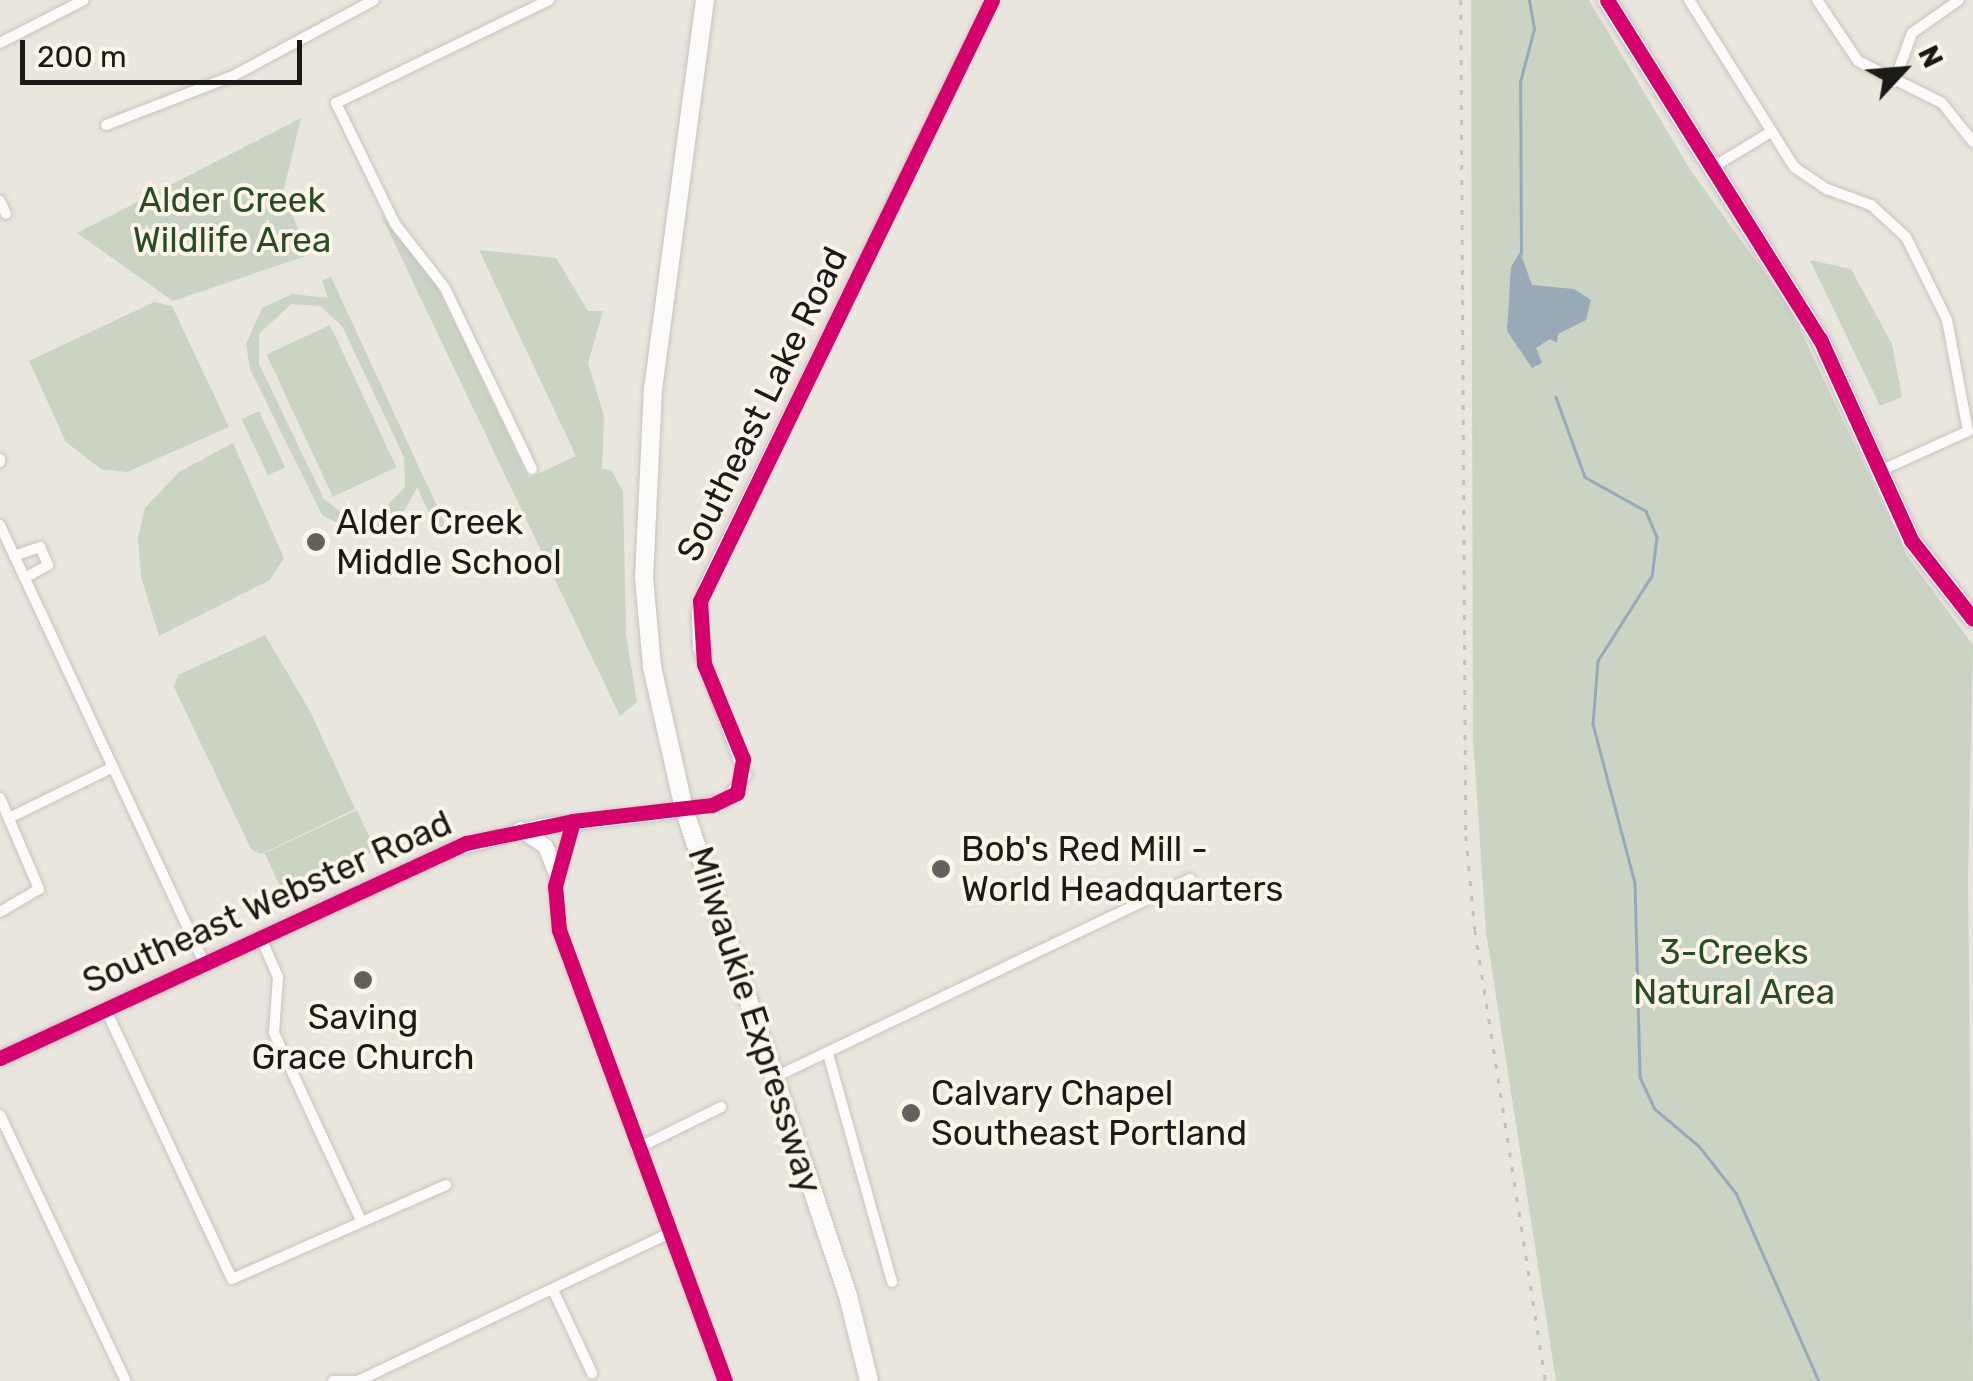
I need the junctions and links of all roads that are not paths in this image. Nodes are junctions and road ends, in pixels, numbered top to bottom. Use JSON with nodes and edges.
{"nodes":[{"id":1,"x":84,"y":0,"type":"edge"},
{"id":2,"x":340,"y":0,"type":"edge"},
{"id":3,"x":374,"y":0,"type":"edge"},
{"id":4,"x":549,"y":0,"type":"edge"},
{"id":5,"x":705,"y":0,"type":"edge"},
{"id":6,"x":992,"y":0,"type":"edge"},
{"id":7,"x":1607,"y":0,"type":"edge"},
{"id":8,"x":1690,"y":0,"type":"edge"},
{"id":9,"x":1817,"y":0,"type":"edge"},
{"id":10,"x":1959,"y":0,"type":"edge"},
{"id":11,"x":346,"y":14,"type":"junction"},
{"id":12,"x":0,"y":43,"type":"edge"},
{"id":13,"x":1894,"y":82,"type":"junction"},
{"id":14,"x":106,"y":125,"type":"dead end"},
{"id":15,"x":1769,"y":133,"type":"junction"},
{"id":16,"x":1973,"y":142,"type":"edge"},
{"id":17,"x":1709,"y":170,"type":"junction"},
{"id":18,"x":0,"y":201,"type":"edge"},
{"id":19,"x":6,"y":214,"type":"dead end"},
{"id":20,"x":1973,"y":364,"type":"edge"},
{"id":21,"x":1957,"y":366,"type":"junction"},
{"id":22,"x":1970,"y":434,"type":"edge"},
{"id":23,"x":532,"y":469,"type":"dead end"},
{"id":24,"x":1880,"y":471,"type":"junction"},
{"id":25,"x":0,"y":526,"type":"edge"},
{"id":26,"x":14,"y":556,"type":"junction"},
{"id":27,"x":25,"y":578,"type":"junction"},
{"id":28,"x":1973,"y":620,"type":"edge"},
{"id":29,"x":113,"y":767,"type":"junction"},
{"id":30,"x":0,"y":798,"type":"edge"},
{"id":31,"x":684,"y":808,"type":"junction"},
{"id":32,"x":10,"y":818,"type":"junction"},
{"id":33,"x":573,"y":820,"type":"junction"},
{"id":34,"x":520,"y":829,"type":"junction"},
{"id":35,"x":557,"y":876,"type":"junction"},
{"id":36,"x":1190,"y":880,"type":"dead end"},
{"id":37,"x":0,"y":912,"type":"edge"},
{"id":38,"x":260,"y":935,"type":"junction"},
{"id":39,"x":203,"y":961,"type":"junction"},
{"id":40,"x":106,"y":1008,"type":"junction"},
{"id":41,"x":828,"y":1054,"type":"junction"},
{"id":42,"x":0,"y":1058,"type":"edge"},
{"id":43,"x":775,"y":1077,"type":"junction"},
{"id":44,"x":721,"y":1107,"type":"dead end"},
{"id":45,"x":0,"y":1115,"type":"edge"},
{"id":46,"x":635,"y":1149,"type":"junction"},
{"id":47,"x":446,"y":1186,"type":"dead end"},
{"id":48,"x":361,"y":1220,"type":"junction"},
{"id":49,"x":666,"y":1235,"type":"junction"},
{"id":50,"x":892,"y":1282,"type":"dead end"},
{"id":51,"x":553,"y":1290,"type":"junction"},
{"id":52,"x":592,"y":1372,"type":"dead end"},
{"id":53,"x":126,"y":1381,"type":"edge"},
{"id":54,"x":333,"y":1381,"type":"edge"},
{"id":55,"x":356,"y":1381,"type":"edge"},
{"id":56,"x":724,"y":1381,"type":"edge"},
{"id":57,"x":868,"y":1381,"type":"edge"}],
"edges":[{"from":1,"to":12,"type":"street"},
{"from":2,"to":11,"type":"street"},
{"from":3,"to":11,"type":"street"},
{"from":4,"to":23,"type":"street"},
{"from":5,"to":31,"type":"main road","name":"Milwaukie Expressway"},
{"from":6,"to":31,"type":"street","name":"Southeast Lake Road"},
{"from":7,"to":17,"type":"main road"},
{"from":8,"to":15,"type":"street"},
{"from":9,"to":13,"type":"street"},
{"from":10,"to":13,"type":"street"},
{"from":11,"to":14,"type":"street"},
{"from":13,"to":16,"type":"street"},
{"from":15,"to":17,"type":"street"},
{"from":15,"to":21,"type":"street"},
{"from":17,"to":24,"type":"main road"},
{"from":18,"to":19,"type":"street"},
{"from":20,"to":21,"type":"street"},
{"from":21,"to":22,"type":"street"},
{"from":22,"to":24,"type":"street"},
{"from":24,"to":28,"type":"main road"},
{"from":25,"to":26,"type":"street"},
{"from":26,"to":27,"type":"street"},
{"from":26,"to":27,"type":"street"},
{"from":27,"to":29,"type":"street"},
{"from":29,"to":32,"type":"street"},
{"from":29,"to":39,"type":"street"},
{"from":30,"to":32,"type":"street"},
{"from":31,"to":33,"type":"main road","name":"Southeast Webster Road"},
{"from":31,"to":43,"type":"main road","name":"Milwaukie Expressway"},
{"from":32,"to":37,"type":"street"},
{"from":33,"to":34,"type":"main road","name":"Southeast Webster Road"},
{"from":33,"to":35,"type":"street"},
{"from":34,"to":35,"type":"main road"},
{"from":34,"to":38,"type":"main road","name":"Southeast Webster Road"},
{"from":35,"to":46,"type":"street"},
{"from":36,"to":41,"type":"street"},
{"from":38,"to":39,"type":"main road","name":"Southeast Webster Road"},
{"from":38,"to":48,"type":"street"},
{"from":39,"to":40,"type":"main road","name":"Southeast Webster Road"},
{"from":40,"to":42,"type":"main road","name":"Southeast Webster Road"},
{"from":40,"to":48,"type":"street"},
{"from":41,"to":43,"type":"street"},
{"from":41,"to":50,"type":"street"},
{"from":43,"to":57,"type":"main road","name":"Milwaukie Expressway"},
{"from":44,"to":46,"type":"street"},
{"from":45,"to":53,"type":"street"},
{"from":46,"to":49,"type":"street"},
{"from":47,"to":48,"type":"street"},
{"from":49,"to":51,"type":"street"},
{"from":49,"to":56,"type":"street"},
{"from":51,"to":52,"type":"street"},
{"from":51,"to":55,"type":"street"},
{"from":54,"to":55,"type":"street"}]}
